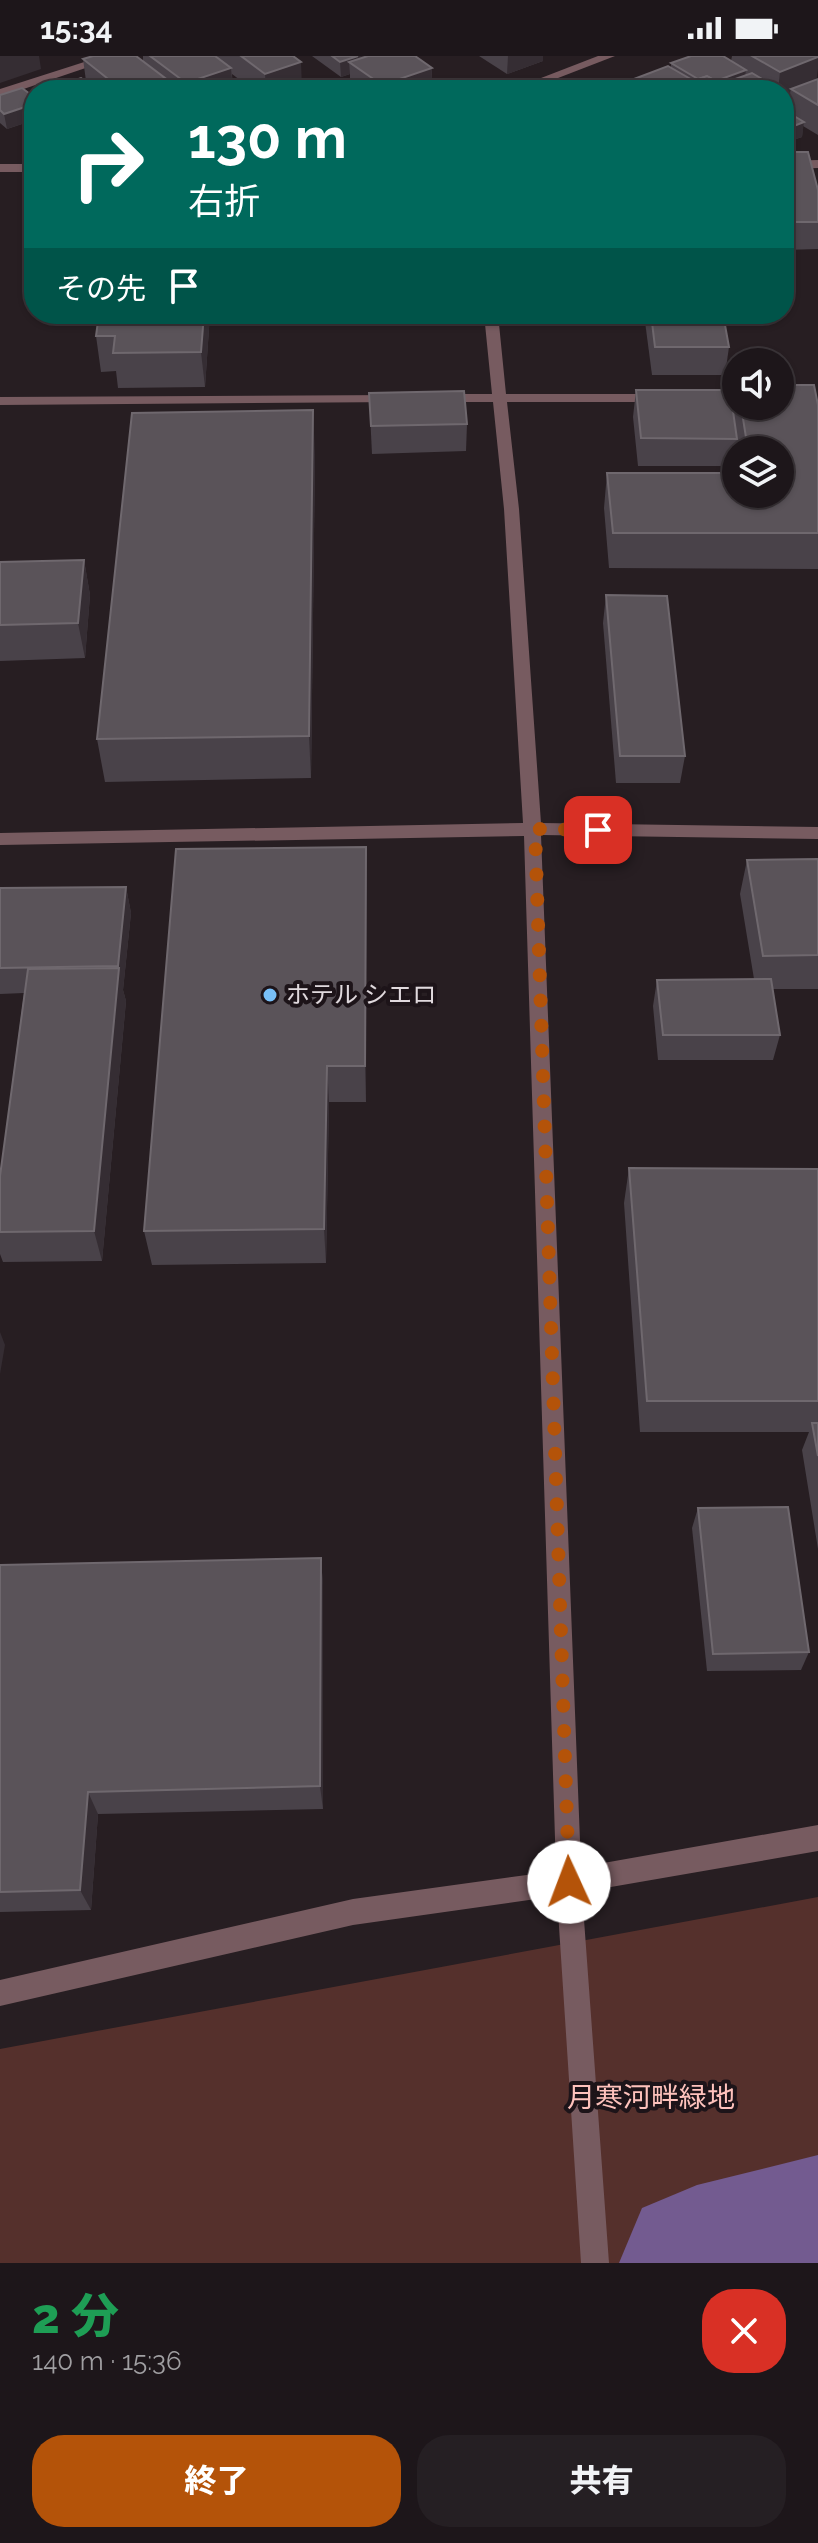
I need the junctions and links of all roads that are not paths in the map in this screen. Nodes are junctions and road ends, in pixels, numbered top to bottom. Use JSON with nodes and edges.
{"nodes":[{"id":1,"x":115,"y":56,"type":"edge"},
{"id":2,"x":390,"y":56,"type":"edge"},
{"id":3,"x":609,"y":56,"type":"edge"},
{"id":4,"x":40,"y":80,"type":"edge"},
{"id":5,"x":425,"y":80,"type":"edge"},
{"id":6,"x":543,"y":80,"type":"edge"},
{"id":7,"x":24,"y":85,"type":"edge"},
{"id":8,"x":0,"y":93,"type":"edge"},
{"id":9,"x":818,"y":164,"type":"edge"},
{"id":10,"x":794,"y":165,"type":"edge"},
{"id":11,"x":0,"y":168,"type":"edge"},
{"id":12,"x":24,"y":168,"type":"edge"},
{"id":13,"x":492,"y":324,"type":"edge"},
{"id":14,"x":501,"y":398,"type":"junction"},
{"id":15,"x":673,"y":398,"type":"edge"},
{"id":16,"x":0,"y":401,"type":"edge"},
{"id":17,"x":535,"y":829,"type":"junction"},
{"id":18,"x":818,"y":833,"type":"edge"},
{"id":19,"x":0,"y":839,"type":"edge"},
{"id":20,"x":818,"y":1838,"type":"edge"},
{"id":21,"x":569,"y":1882,"type":"junction"},
{"id":22,"x":0,"y":1993,"type":"edge"},
{"id":23,"x":595,"y":2263,"type":"edge"}],
"edges":[{"from":1,"to":4,"type":"street"},
{"from":2,"to":5,"type":"street"},
{"from":3,"to":6,"type":"street"},
{"from":7,"to":8,"type":"street"},
{"from":9,"to":10,"type":"street"},
{"from":11,"to":12,"type":"street"},
{"from":13,"to":14,"type":"street"},
{"from":14,"to":15,"type":"street"},
{"from":14,"to":16,"type":"street"},
{"from":14,"to":17,"type":"street"},
{"from":17,"to":18,"type":"street"},
{"from":17,"to":19,"type":"street"},
{"from":17,"to":21,"type":"street"},
{"from":20,"to":21,"type":"street"},
{"from":21,"to":22,"type":"street"},
{"from":21,"to":23,"type":"street"}]}
